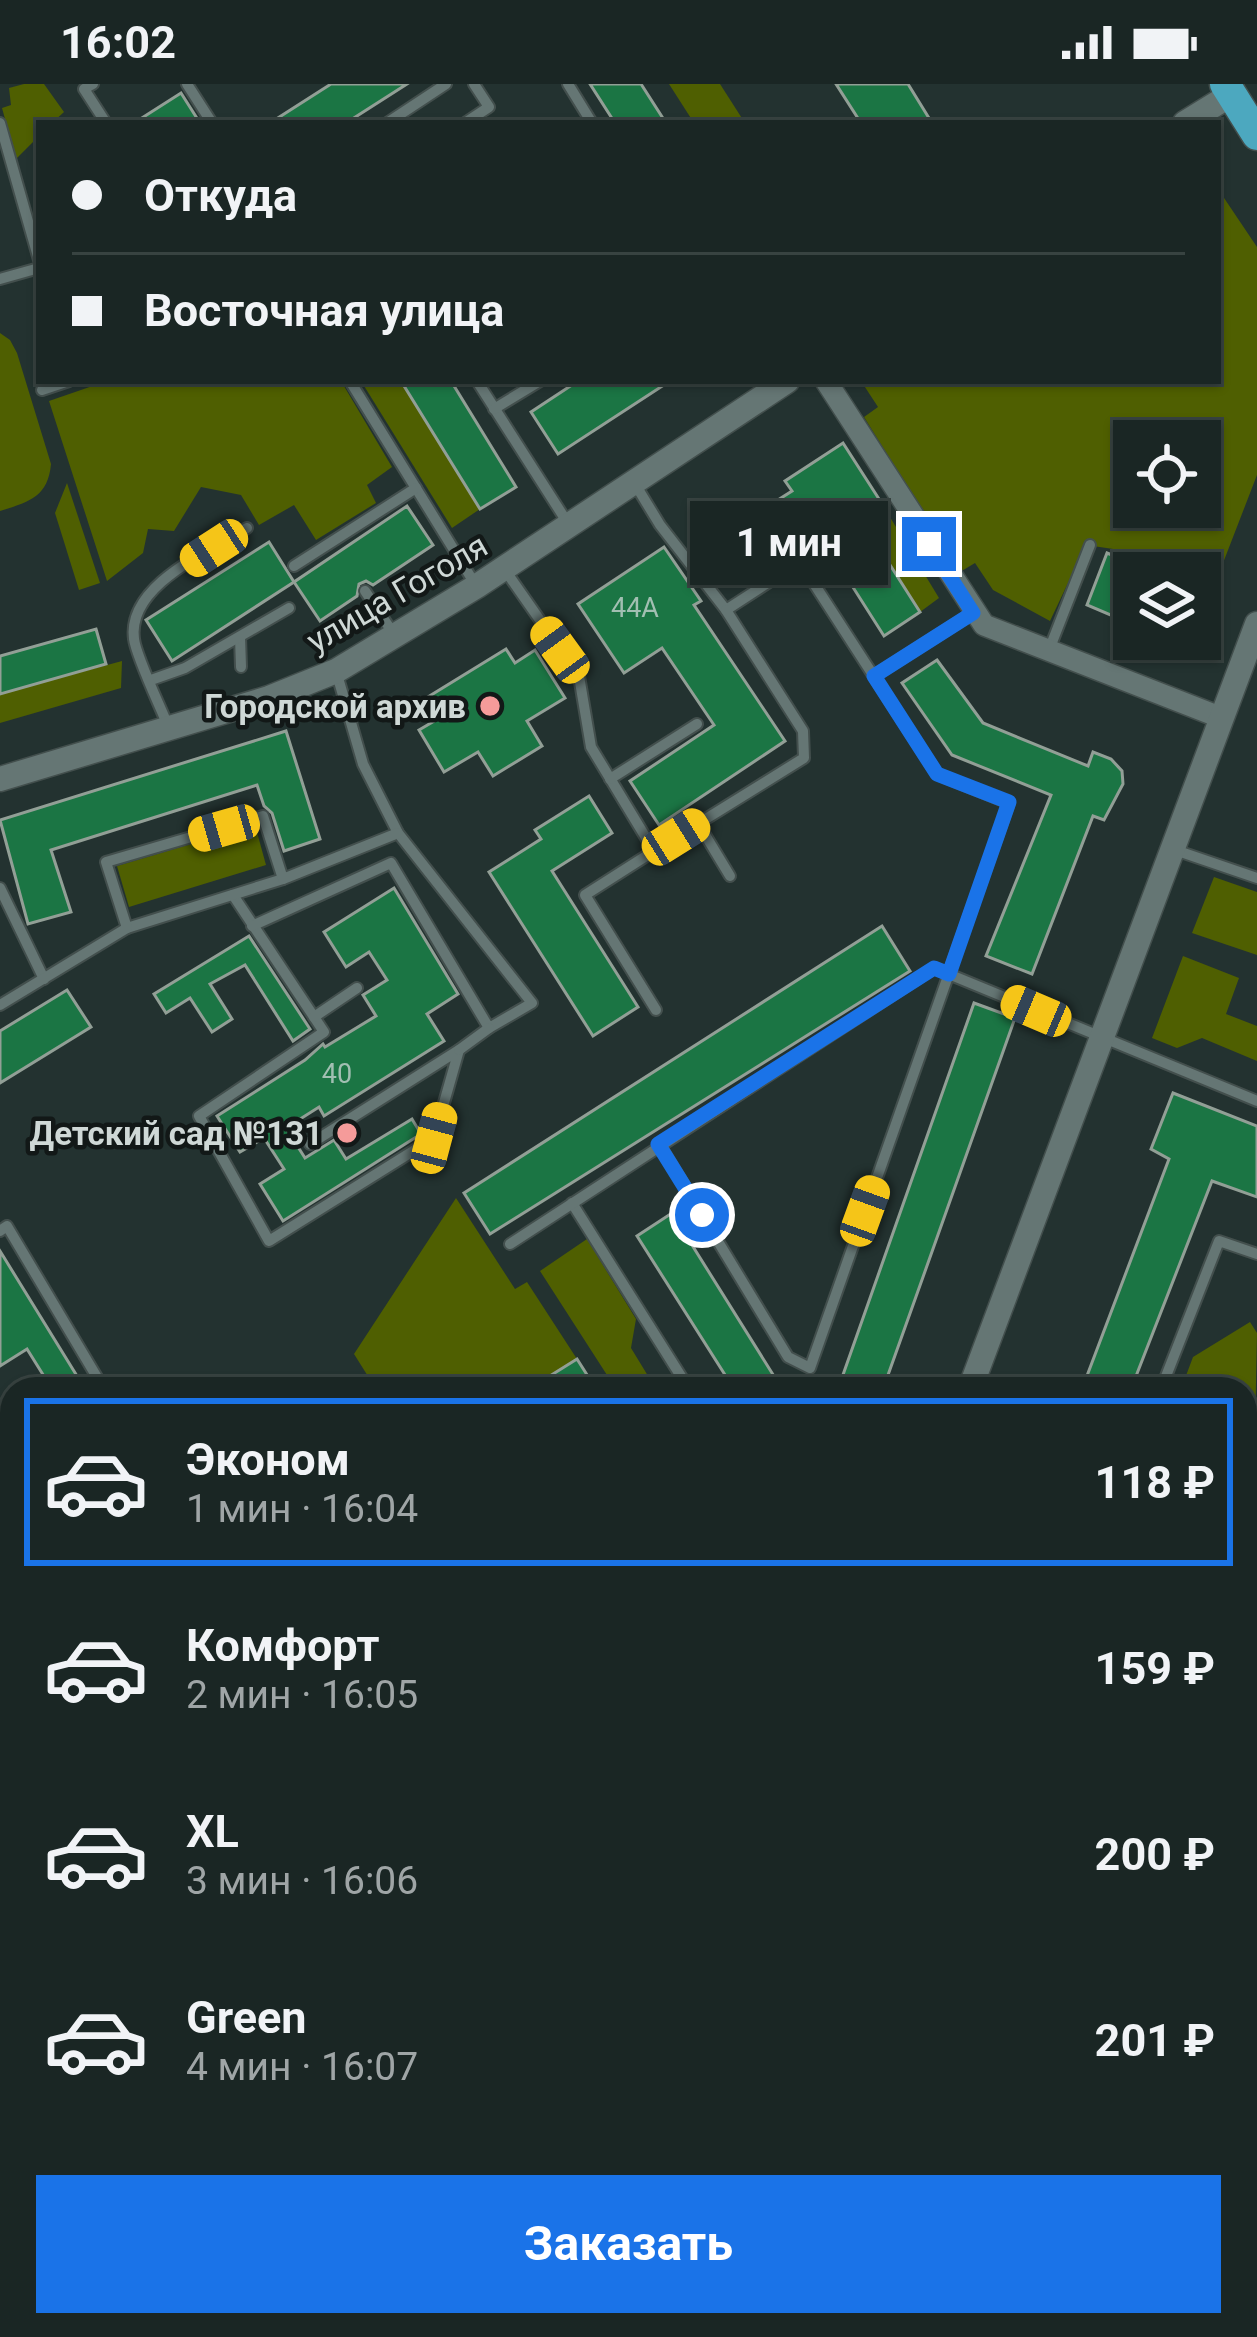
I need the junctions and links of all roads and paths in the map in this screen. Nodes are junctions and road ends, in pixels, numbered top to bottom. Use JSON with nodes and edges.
{"nodes":[{"id":1,"x":93,"y":84,"type":"edge"},
{"id":2,"x":188,"y":84,"type":"edge"},
{"id":3,"x":446,"y":84,"type":"edge"},
{"id":4,"x":474,"y":84,"type":"edge"},
{"id":5,"x":571,"y":85,"type":"edge"},
{"id":6,"x":1229,"y":89,"type":"edge"},
{"id":7,"x":104,"y":120,"type":"edge"},
{"id":8,"x":210,"y":120,"type":"edge"},
{"id":9,"x":392,"y":120,"type":"edge"},
{"id":10,"x":470,"y":120,"type":"edge"},
{"id":11,"x":590,"y":120,"type":"edge"},
{"id":12,"x":1189,"y":120,"type":"edge"},
{"id":13,"x":0,"y":123,"type":"edge"},
{"id":14,"x":1257,"y":135,"type":"edge"},
{"id":15,"x":16,"y":179,"type":"junction"},
{"id":16,"x":0,"y":184,"type":"edge"},
{"id":17,"x":36,"y":253,"type":"edge"},
{"id":18,"x":36,"y":265,"type":"edge"},
{"id":19,"x":0,"y":279,"type":"edge"},
{"id":20,"x":60,"y":384,"type":"edge"},
{"id":21,"x":352,"y":384,"type":"edge"},
{"id":22,"x":479,"y":384,"type":"edge"},
{"id":23,"x":535,"y":384,"type":"edge"},
{"id":24,"x":784,"y":384,"type":"edge"},
{"id":25,"x":828,"y":384,"type":"edge"},
{"id":26,"x":42,"y":390,"type":"dead end"},
{"id":27,"x":494,"y":409,"type":"junction"},
{"id":28,"x":635,"y":484,"type":"junction"},
{"id":29,"x":416,"y":488,"type":"junction"},
{"id":30,"x":569,"y":525,"type":"junction"},
{"id":31,"x":247,"y":528,"type":"dead end"},
{"id":32,"x":1090,"y":545,"type":"dead end"},
{"id":33,"x":295,"y":566,"type":"dead end"},
{"id":34,"x":505,"y":569,"type":"junction"},
{"id":35,"x":477,"y":586,"type":"junction"},
{"id":36,"x":364,"y":591,"type":"dead end"},
{"id":37,"x":289,"y":608,"type":"dead end"},
{"id":38,"x":726,"y":610,"type":"junction"},
{"id":39,"x":973,"y":613,"type":"junction"},
{"id":40,"x":1257,"y":624,"type":"edge"},
{"id":41,"x":394,"y":636,"type":"junction"},
{"id":42,"x":240,"y":637,"type":"junction"},
{"id":43,"x":1049,"y":650,"type":"junction"},
{"id":44,"x":241,"y":667,"type":"dead end"},
{"id":45,"x":336,"y":671,"type":"junction"},
{"id":46,"x":874,"y":676,"type":"junction"},
{"id":47,"x":151,"y":680,"type":"junction"},
{"id":48,"x":1222,"y":718,"type":"junction"},
{"id":49,"x":697,"y":724,"type":"dead end"},
{"id":50,"x":169,"y":729,"type":"junction"},
{"id":51,"x":0,"y":779,"type":"edge"},
{"id":52,"x":610,"y":779,"type":"junction"},
{"id":53,"x":698,"y":823,"type":"junction"},
{"id":54,"x":398,"y":833,"type":"junction"},
{"id":55,"x":1174,"y":849,"type":"junction"},
{"id":56,"x":653,"y":851,"type":"junction"},
{"id":57,"x":730,"y":876,"type":"dead end"},
{"id":58,"x":1257,"y":878,"type":"edge"},
{"id":59,"x":283,"y":879,"type":"junction"},
{"id":60,"x":0,"y":888,"type":"edge"},
{"id":61,"x":233,"y":895,"type":"junction"},
{"id":62,"x":252,"y":926,"type":"junction"},
{"id":63,"x":127,"y":928,"type":"junction"},
{"id":64,"x":949,"y":974,"type":"junction"},
{"id":65,"x":44,"y":979,"type":"junction"},
{"id":66,"x":357,"y":988,"type":"dead end"},
{"id":67,"x":0,"y":1005,"type":"edge"},
{"id":68,"x":656,"y":1010,"type":"dead end"},
{"id":69,"x":314,"y":1017,"type":"junction"},
{"id":70,"x":489,"y":1028,"type":"junction"},
{"id":71,"x":1104,"y":1039,"type":"junction"},
{"id":72,"x":459,"y":1050,"type":"junction"},
{"id":73,"x":1257,"y":1101,"type":"edge"},
{"id":74,"x":310,"y":1144,"type":"dead end"},
{"id":75,"x":658,"y":1144,"type":"junction"},
{"id":76,"x":572,"y":1203,"type":"junction"},
{"id":77,"x":0,"y":1231,"type":"edge"},
{"id":78,"x":511,"y":1244,"type":"dead end"},
{"id":79,"x":1257,"y":1254,"type":"edge"},
{"id":80,"x":97,"y":1377,"type":"edge"},
{"id":81,"x":681,"y":1377,"type":"edge"},
{"id":82,"x":975,"y":1377,"type":"edge"},
{"id":83,"x":1166,"y":1377,"type":"edge"}],
"edges":[{"from":1,"to":7,"type":"lane"},
{"from":2,"to":8,"type":"lane"},
{"from":3,"to":9,"type":"lane"},
{"from":4,"to":10,"type":"lane"},
{"from":5,"to":11,"type":"lane"},
{"from":6,"to":12,"type":"street"},
{"from":6,"to":14,"type":"main road"},
{"from":13,"to":15,"type":"lane"},
{"from":15,"to":16,"type":"lane"},
{"from":15,"to":17,"type":"lane"},
{"from":18,"to":19,"type":"lane"},
{"from":20,"to":26,"type":"lane"},
{"from":21,"to":29,"type":"lane"},
{"from":22,"to":27,"type":"lane"},
{"from":23,"to":27,"type":"lane"},
{"from":24,"to":28,"type":"street","name":"улица Гоголя"},
{"from":25,"to":39,"type":"street"},
{"from":27,"to":30,"type":"lane"},
{"from":28,"to":30,"type":"street","name":"улица Гоголя"},
{"from":28,"to":38,"type":"lane"},
{"from":29,"to":33,"type":"lane"},
{"from":29,"to":35,"type":"lane"},
{"from":30,"to":34,"type":"street","name":"улица Гоголя"},
{"from":31,"to":47,"type":"lane"},
{"from":32,"to":43,"type":"lane"},
{"from":34,"to":35,"type":"street","name":"улица Гоголя"},
{"from":34,"to":52,"type":"lane"},
{"from":35,"to":41,"type":"street","name":"улица Гоголя"},
{"from":36,"to":41,"type":"lane"},
{"from":37,"to":42,"type":"lane"},
{"from":38,"to":46,"type":"lane"},
{"from":38,"to":53,"type":"lane"},
{"from":39,"to":43,"type":"street"},
{"from":39,"to":46,"type":"lane"},
{"from":40,"to":48,"type":"street"},
{"from":41,"to":45,"type":"street","name":"улица Гоголя"},
{"from":42,"to":44,"type":"lane"},
{"from":42,"to":47,"type":"lane"},
{"from":43,"to":48,"type":"street"},
{"from":45,"to":50,"type":"street","name":"улица Гоголя"},
{"from":45,"to":54,"type":"lane"},
{"from":46,"to":64,"type":"lane"},
{"from":47,"to":50,"type":"lane"},
{"from":48,"to":55,"type":"street"},
{"from":49,"to":52,"type":"lane"},
{"from":50,"to":51,"type":"street","name":"улица Гоголя"},
{"from":52,"to":56,"type":"lane"},
{"from":53,"to":56,"type":"lane"},
{"from":53,"to":57,"type":"lane"},
{"from":54,"to":59,"type":"lane"},
{"from":54,"to":70,"type":"lane"},
{"from":55,"to":58,"type":"lane"},
{"from":55,"to":71,"type":"street"},
{"from":56,"to":68,"type":"lane"},
{"from":59,"to":61,"type":"lane"},
{"from":59,"to":63,"type":"lane"},
{"from":60,"to":65,"type":"lane"},
{"from":61,"to":62,"type":"lane"},
{"from":61,"to":63,"type":"lane"},
{"from":62,"to":69,"type":"lane"},
{"from":62,"to":70,"type":"lane"},
{"from":63,"to":65,"type":"lane"},
{"from":64,"to":71,"type":"lane"},
{"from":64,"to":75,"type":"lane"},
{"from":64,"to":75,"type":"lane"},
{"from":65,"to":67,"type":"lane"},
{"from":66,"to":69,"type":"lane"},
{"from":69,"to":72,"type":"lane"},
{"from":70,"to":72,"type":"lane"},
{"from":71,"to":73,"type":"lane"},
{"from":71,"to":82,"type":"street"},
{"from":72,"to":74,"type":"lane"},
{"from":75,"to":76,"type":"lane"},
{"from":76,"to":78,"type":"lane"},
{"from":76,"to":81,"type":"lane"},
{"from":77,"to":80,"type":"lane"},
{"from":79,"to":83,"type":"lane"}]}
